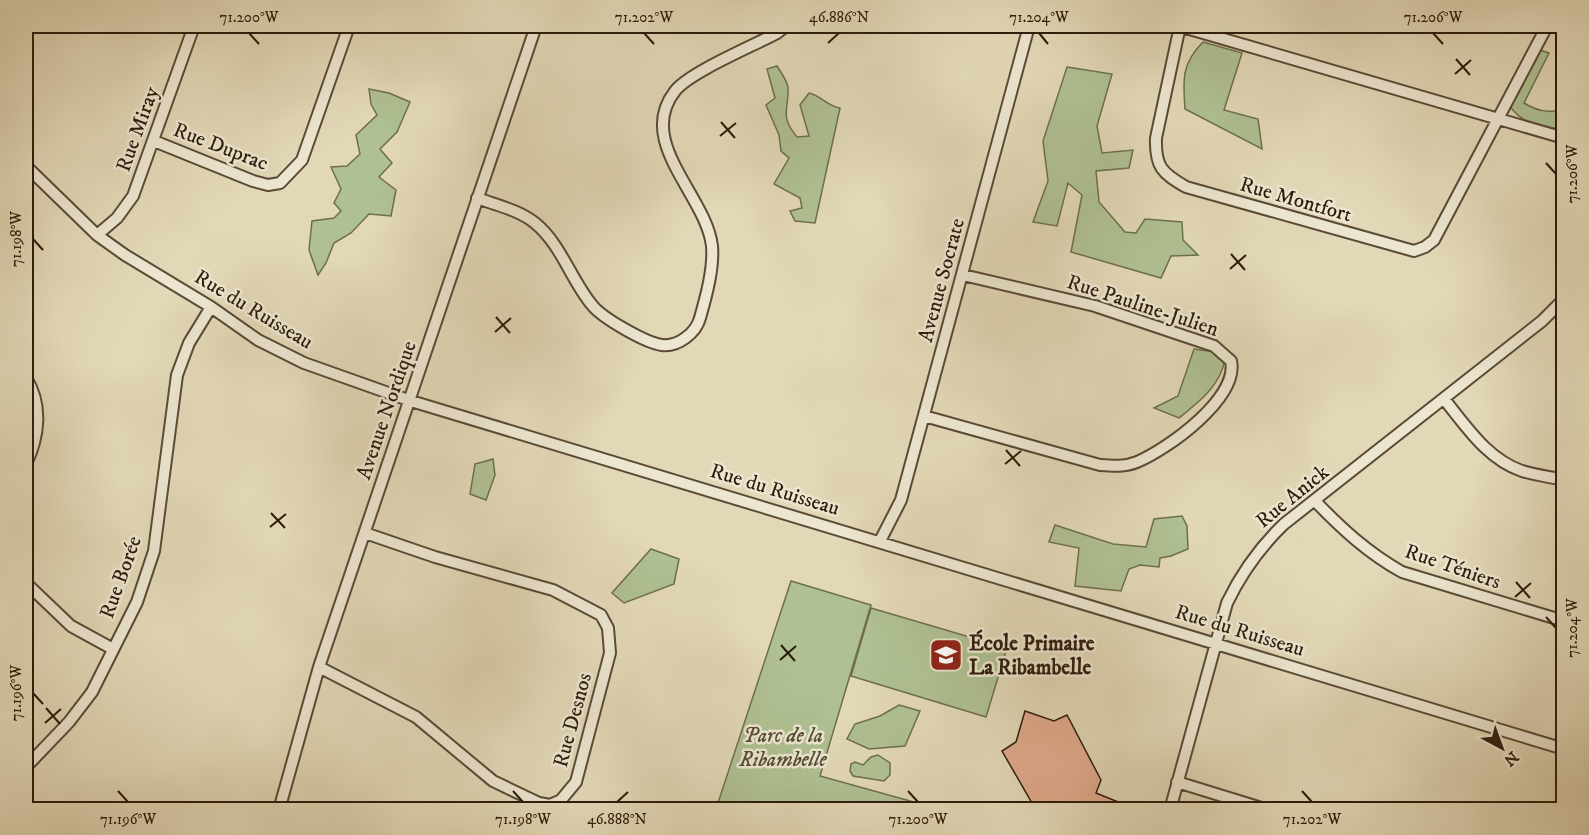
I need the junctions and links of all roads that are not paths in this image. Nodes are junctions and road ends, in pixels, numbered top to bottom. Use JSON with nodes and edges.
{"nodes":[{"id":1,"x":194,"y":26,"type":"edge"},
{"id":2,"x":349,"y":26,"type":"edge"},
{"id":3,"x":536,"y":26,"type":"edge"},
{"id":4,"x":786,"y":26,"type":"edge"},
{"id":5,"x":1029,"y":26,"type":"edge"},
{"id":6,"x":1180,"y":26,"type":"edge"},
{"id":7,"x":1546,"y":26,"type":"edge"},
{"id":8,"x":1497,"y":119,"type":"junction"},
{"id":9,"x":1563,"y":138,"type":"edge"},
{"id":10,"x":153,"y":141,"type":"junction"},
{"id":11,"x":26,"y":166,"type":"edge"},
{"id":12,"x":477,"y":198,"type":"junction"},
{"id":13,"x":97,"y":235,"type":"junction"},
{"id":14,"x":963,"y":275,"type":"junction"},
{"id":15,"x":1563,"y":298,"type":"edge"},
{"id":16,"x":211,"y":307,"type":"junction"},
{"id":17,"x":26,"y":378,"type":"edge"},
{"id":18,"x":1444,"y":399,"type":"junction"},
{"id":19,"x":411,"y":401,"type":"junction"},
{"id":20,"x":924,"y":416,"type":"junction"},
{"id":21,"x":26,"y":465,"type":"edge"},
{"id":22,"x":1563,"y":480,"type":"edge"},
{"id":23,"x":1315,"y":501,"type":"junction"},
{"id":24,"x":365,"y":533,"type":"junction"},
{"id":25,"x":880,"y":541,"type":"junction"},
{"id":26,"x":26,"y":583,"type":"edge"},
{"id":27,"x":1563,"y":621,"type":"edge"},
{"id":28,"x":1217,"y":643,"type":"junction"},
{"id":29,"x":113,"y":649,"type":"junction"},
{"id":30,"x":319,"y":667,"type":"junction"},
{"id":31,"x":1563,"y":749,"type":"edge"},
{"id":32,"x":26,"y":767,"type":"edge"},
{"id":33,"x":1178,"y":782,"type":"junction"},
{"id":34,"x":279,"y":810,"type":"edge"},
{"id":35,"x":1170,"y":810,"type":"edge"},
{"id":36,"x":1268,"y":810,"type":"edge"}],
"edges":[{"from":1,"to":10,"type":"street","name":"Rue Miray"},
{"from":2,"to":10,"type":"street","name":"Rue Duprac"},
{"from":3,"to":12,"type":"street","name":"Avenue Nordique"},
{"from":4,"to":12,"type":"street"},
{"from":5,"to":14,"type":"street","name":"Avenue Socrate"},
{"from":6,"to":8,"type":"street"},
{"from":6,"to":8,"type":"street","name":"Rue Montfort"},
{"from":7,"to":8,"type":"street"},
{"from":8,"to":9,"type":"street"},
{"from":10,"to":13,"type":"street","name":"Rue Miray"},
{"from":11,"to":13,"type":"street","name":"Rue du Ruisseau"},
{"from":12,"to":19,"type":"street","name":"Avenue Nordique"},
{"from":13,"to":16,"type":"street","name":"Rue du Ruisseau"},
{"from":14,"to":20,"type":"street","name":"Avenue Socrate"},
{"from":14,"to":20,"type":"street","name":"Rue Pauline-Julien"},
{"from":15,"to":18,"type":"street","name":"Rue Anick"},
{"from":16,"to":19,"type":"street","name":"Rue du Ruisseau"},
{"from":16,"to":29,"type":"street","name":"Rue Borée"},
{"from":17,"to":21,"type":"street"},
{"from":18,"to":22,"type":"street"},
{"from":18,"to":23,"type":"street","name":"Rue Anick"},
{"from":19,"to":24,"type":"street","name":"Avenue Nordique"},
{"from":19,"to":25,"type":"street","name":"Rue du Ruisseau"},
{"from":20,"to":25,"type":"street","name":"Avenue Socrate"},
{"from":23,"to":27,"type":"street","name":"Rue Téniers"},
{"from":23,"to":28,"type":"street","name":"Rue Anick"},
{"from":24,"to":30,"type":"street","name":"Avenue Nordique"},
{"from":24,"to":30,"type":"street","name":"Rue Desnos"},
{"from":25,"to":28,"type":"street","name":"Rue du Ruisseau"},
{"from":26,"to":29,"type":"street"},
{"from":28,"to":31,"type":"street","name":"Rue du Ruisseau"},
{"from":28,"to":33,"type":"street","name":"Rue Anick"},
{"from":29,"to":32,"type":"street","name":"Rue Borée"},
{"from":30,"to":34,"type":"street","name":"Avenue Nordique"},
{"from":33,"to":35,"type":"street","name":"Rue Anick"},
{"from":33,"to":36,"type":"street"}]}
